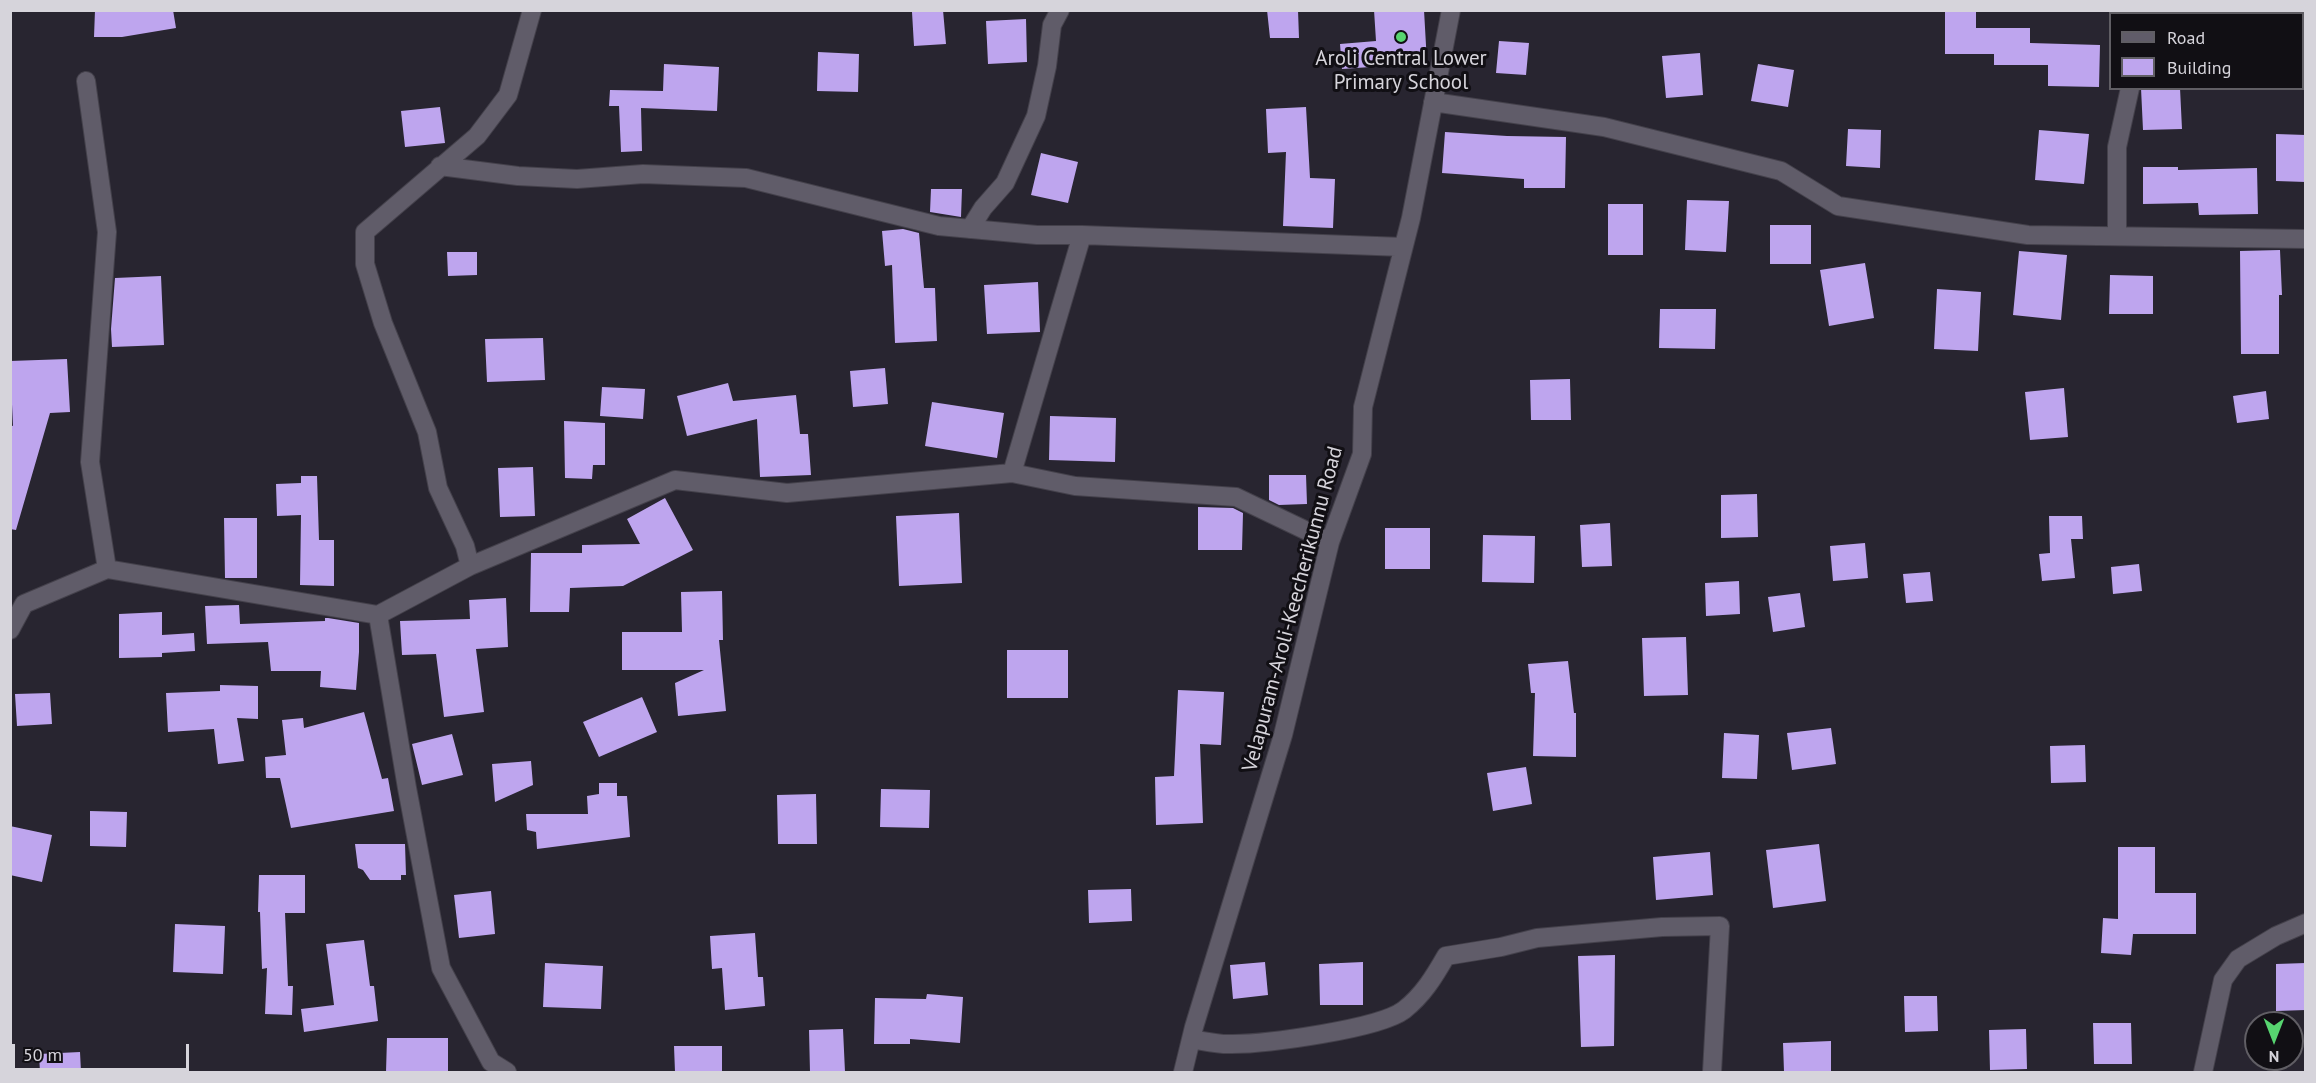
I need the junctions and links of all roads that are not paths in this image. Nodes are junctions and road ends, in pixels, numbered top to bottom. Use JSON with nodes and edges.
{"nodes":[{"id":1,"x":532,"y":10,"type":"edge"},
{"id":2,"x":1060,"y":10,"type":"edge"},
{"id":3,"x":1450,"y":10,"type":"edge"},
{"id":4,"x":86,"y":81,"type":"dead end"},
{"id":5,"x":2130,"y":90,"type":"edge"},
{"id":6,"x":1433,"y":102,"type":"junction"},
{"id":7,"x":440,"y":166,"type":"junction"},
{"id":8,"x":970,"y":229,"type":"junction"},
{"id":9,"x":1082,"y":235,"type":"junction"},
{"id":10,"x":2117,"y":236,"type":"junction"},
{"id":11,"x":2306,"y":239,"type":"edge"},
{"id":12,"x":1403,"y":247,"type":"junction"},
{"id":13,"x":1012,"y":473,"type":"junction"},
{"id":14,"x":1330,"y":542,"type":"junction"},
{"id":15,"x":470,"y":566,"type":"junction"},
{"id":16,"x":107,"y":569,"type":"junction"},
{"id":17,"x":378,"y":615,"type":"junction"},
{"id":18,"x":10,"y":630,"type":"edge"},
{"id":19,"x":2306,"y":923,"type":"edge"},
{"id":20,"x":1191,"y":1039,"type":"junction"},
{"id":21,"x":507,"y":1072,"type":"edge"},
{"id":22,"x":1183,"y":1072,"type":"edge"},
{"id":23,"x":1712,"y":1072,"type":"edge"},
{"id":24,"x":2203,"y":1072,"type":"edge"}],
"edges":[{"from":1,"to":7,"type":"street"},
{"from":2,"to":8,"type":"street"},
{"from":3,"to":6,"type":"street","name":"Velapuram-Aroli-Keecherikunnu Road"},
{"from":4,"to":16,"type":"street"},
{"from":5,"to":10,"type":"street"},
{"from":6,"to":10,"type":"street"},
{"from":6,"to":12,"type":"street","name":"Velapuram-Aroli-Keecherikunnu Road"},
{"from":7,"to":8,"type":"street"},
{"from":7,"to":15,"type":"street"},
{"from":8,"to":9,"type":"street"},
{"from":9,"to":12,"type":"street"},
{"from":9,"to":13,"type":"street"},
{"from":10,"to":11,"type":"street"},
{"from":12,"to":14,"type":"street","name":"Velapuram-Aroli-Keecherikunnu Road"},
{"from":13,"to":14,"type":"street"},
{"from":13,"to":15,"type":"street"},
{"from":14,"to":20,"type":"street","name":"Velapuram-Aroli-Keecherikunnu Road"},
{"from":15,"to":17,"type":"street"},
{"from":16,"to":17,"type":"street"},
{"from":16,"to":18,"type":"street"},
{"from":17,"to":21,"type":"street"},
{"from":19,"to":24,"type":"street"},
{"from":20,"to":22,"type":"street","name":"Velapuram-Aroli-Keecherikunnu Road"},
{"from":20,"to":23,"type":"street"}]}
